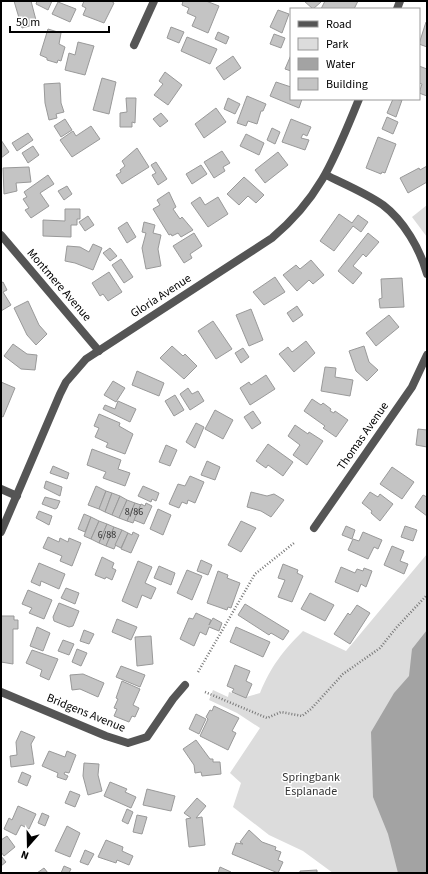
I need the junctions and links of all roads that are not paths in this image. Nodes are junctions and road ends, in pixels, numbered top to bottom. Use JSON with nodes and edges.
{"nodes":[{"id":1,"x":154,"y":1,"type":"edge"},
{"id":2,"x":134,"y":45,"type":"dead end"},
{"id":3,"x":359,"y":100,"type":"edge"},
{"id":4,"x":326,"y":175,"type":"junction"},
{"id":5,"x":1,"y":235,"type":"edge"},
{"id":6,"x":427,"y":274,"type":"edge"},
{"id":7,"x":99,"y":350,"type":"junction"},
{"id":8,"x":427,"y":355,"type":"edge"},
{"id":9,"x":1,"y":489,"type":"edge"},
{"id":10,"x":17,"y":496,"type":"junction"},
{"id":11,"x":314,"y":528,"type":"dead end"},
{"id":12,"x":1,"y":532,"type":"edge"},
{"id":13,"x":185,"y":686,"type":"dead end"},
{"id":14,"x":1,"y":692,"type":"edge"}],
"edges":[{"from":1,"to":2,"type":"street"},
{"from":3,"to":4,"type":"street","name":"Gloria Avenue"},
{"from":4,"to":6,"type":"street"},
{"from":4,"to":7,"type":"street","name":"Gloria Avenue"},
{"from":5,"to":7,"type":"street","name":"Montmere Avenue"},
{"from":7,"to":10,"type":"street","name":"Gloria Avenue"},
{"from":8,"to":11,"type":"street","name":"Thomas Avenue"},
{"from":9,"to":10,"type":"street"},
{"from":10,"to":12,"type":"street","name":"Gloria Avenue"},
{"from":13,"to":14,"type":"street","name":"Bridgens Avenue"}]}
